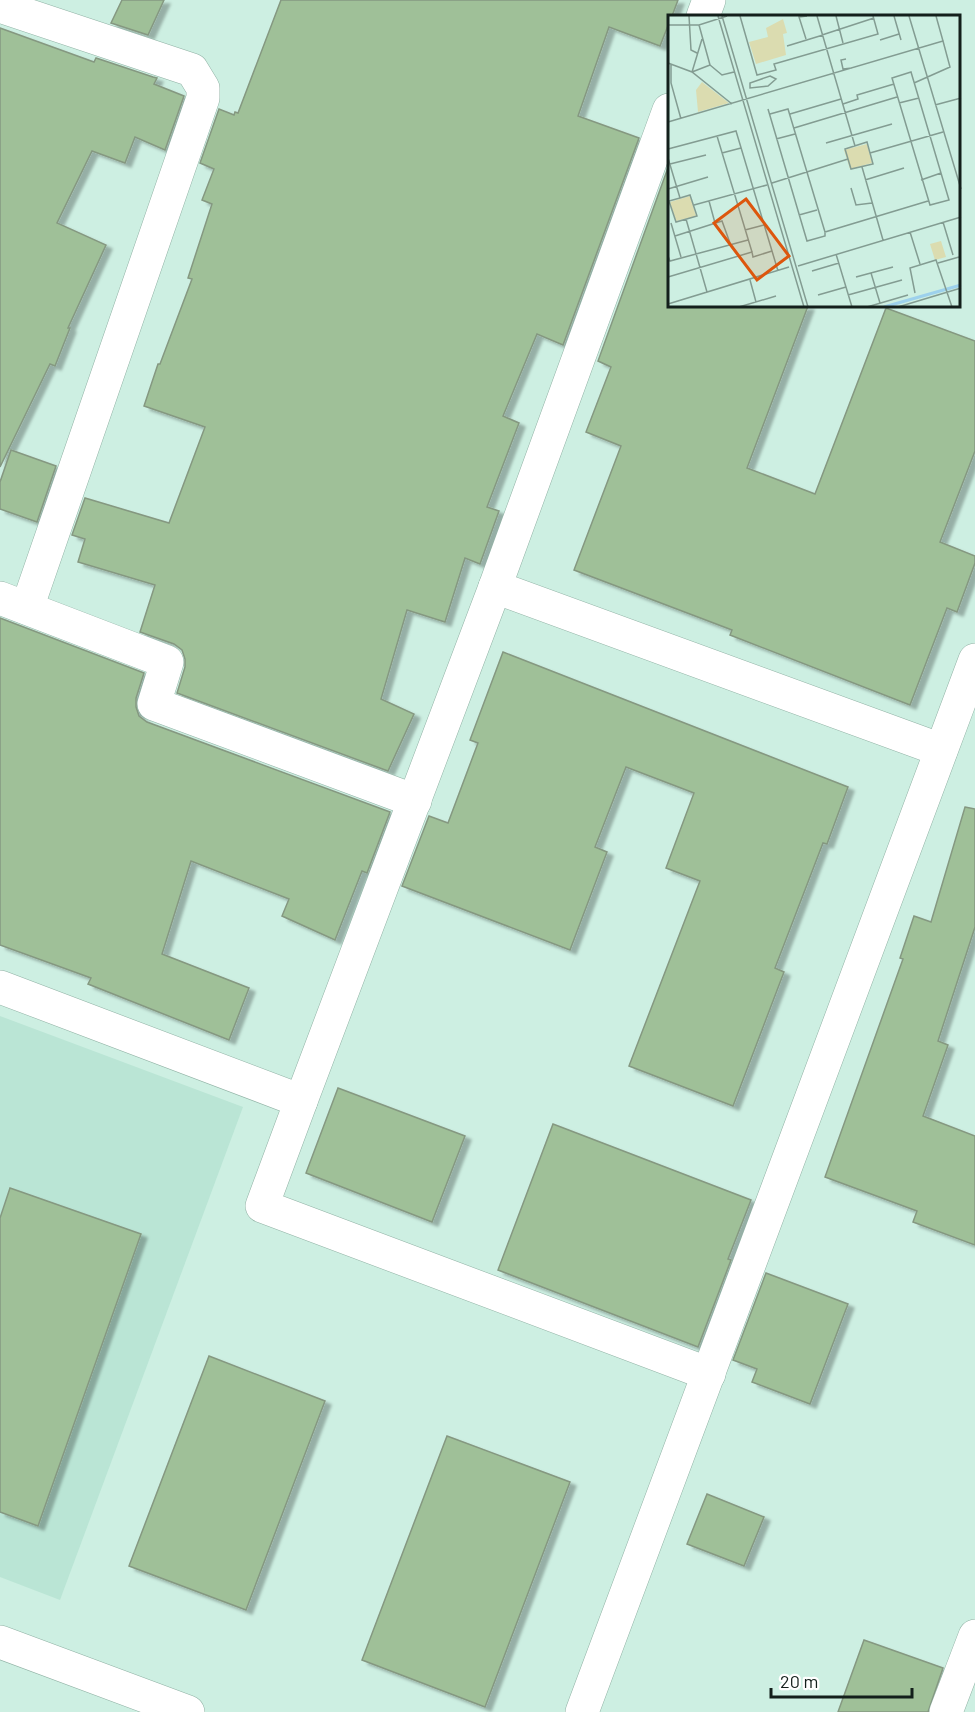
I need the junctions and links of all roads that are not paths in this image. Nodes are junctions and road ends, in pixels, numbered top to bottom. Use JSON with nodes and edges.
{"nodes":[{"id":1,"x":709,"y":0,"type":"edge"},
{"id":2,"x":9,"y":5,"type":"edge"},
{"id":3,"x":703,"y":15,"type":"edge"},
{"id":4,"x":668,"y":113,"type":"edge"},
{"id":5,"x":495,"y":587,"type":"junction"},
{"id":6,"x":13,"y":603,"type":"edge"},
{"id":7,"x":975,"y":660,"type":"edge"},
{"id":8,"x":941,"y":750,"type":"junction"},
{"id":9,"x":415,"y":801,"type":"junction"},
{"id":10,"x":0,"y":987,"type":"edge"},
{"id":11,"x":302,"y":1101,"type":"junction"},
{"id":12,"x":709,"y":1374,"type":"junction"},
{"id":13,"x":975,"y":1636,"type":"edge"},
{"id":14,"x":0,"y":1642,"type":"edge"},
{"id":15,"x":188,"y":1712,"type":"edge"},
{"id":16,"x":582,"y":1712,"type":"edge"},
{"id":17,"x":946,"y":1712,"type":"edge"}],
"edges":[{"from":1,"to":3,"type":"street"},
{"from":2,"to":6,"type":"street"},
{"from":4,"to":5,"type":"street"},
{"from":5,"to":8,"type":"street"},
{"from":5,"to":9,"type":"street"},
{"from":6,"to":9,"type":"street"},
{"from":7,"to":8,"type":"street"},
{"from":8,"to":12,"type":"street"},
{"from":9,"to":11,"type":"street"},
{"from":10,"to":11,"type":"street"},
{"from":11,"to":12,"type":"street"},
{"from":12,"to":16,"type":"street"},
{"from":13,"to":17,"type":"street"},
{"from":14,"to":15,"type":"street"}]}
